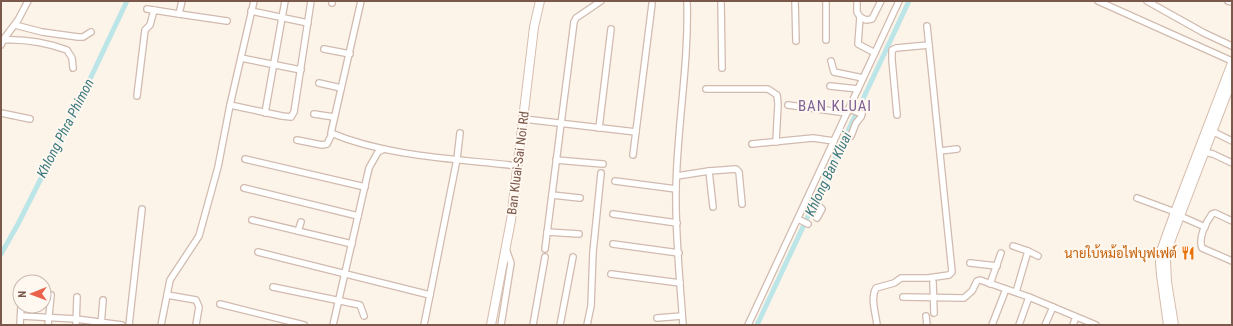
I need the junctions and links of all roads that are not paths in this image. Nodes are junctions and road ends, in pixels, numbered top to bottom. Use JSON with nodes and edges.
{"nodes":[{"id":1,"x":28,"y":1,"type":"edge"},
{"id":2,"x":182,"y":1,"type":"edge"},
{"id":3,"x":254,"y":1,"type":"edge"},
{"id":4,"x":285,"y":1,"type":"edge"},
{"id":5,"x":311,"y":1,"type":"edge"},
{"id":6,"x":362,"y":1,"type":"edge"},
{"id":7,"x":540,"y":1,"type":"edge"},
{"id":8,"x":601,"y":1,"type":"edge"},
{"id":9,"x":687,"y":1,"type":"edge"},
{"id":10,"x":721,"y":1,"type":"edge"},
{"id":11,"x":796,"y":1,"type":"edge"},
{"id":12,"x":826,"y":1,"type":"edge"},
{"id":13,"x":857,"y":1,"type":"edge"},
{"id":14,"x":881,"y":1,"type":"edge"},
{"id":15,"x":899,"y":1,"type":"edge"},
{"id":16,"x":1098,"y":1,"type":"edge"},
{"id":17,"x":1146,"y":1,"type":"edge"},
{"id":18,"x":1228,"y":1,"type":"edge"},
{"id":19,"x":1232,"y":2,"type":"edge"},
{"id":20,"x":652,"y":4,"type":"dead end"},
{"id":21,"x":251,"y":11,"type":"junction"},
{"id":22,"x":179,"y":14,"type":"junction"},
{"id":23,"x":282,"y":17,"type":"junction"},
{"id":24,"x":860,"y":17,"type":"junction"},
{"id":25,"x":227,"y":21,"type":"dead end"},
{"id":26,"x":308,"y":22,"type":"junction"},
{"id":27,"x":15,"y":25,"type":"junction"},
{"id":28,"x":927,"y":26,"type":"dead end"},
{"id":29,"x":611,"y":29,"type":"dead end"},
{"id":30,"x":91,"y":32,"type":"dead end"},
{"id":31,"x":826,"y":40,"type":"dead end"},
{"id":32,"x":796,"y":41,"type":"dead end"},
{"id":33,"x":2,"y":42,"type":"edge"},
{"id":34,"x":929,"y":45,"type":"junction"},
{"id":35,"x":1232,"y":46,"type":"edge"},
{"id":36,"x":324,"y":49,"type":"dead end"},
{"id":37,"x":875,"y":53,"type":"junction"},
{"id":38,"x":350,"y":54,"type":"junction"},
{"id":39,"x":241,"y":58,"type":"junction"},
{"id":40,"x":831,"y":61,"type":"dead end"},
{"id":41,"x":1232,"y":62,"type":"edge"},
{"id":42,"x":273,"y":64,"type":"junction"},
{"id":43,"x":73,"y":68,"type":"dead end"},
{"id":44,"x":722,"y":68,"type":"dead end"},
{"id":45,"x":301,"y":70,"type":"junction"},
{"id":46,"x":863,"y":78,"type":"junction"},
{"id":47,"x":1232,"y":80,"type":"edge"},
{"id":48,"x":319,"y":83,"type":"dead end"},
{"id":49,"x":830,"y":86,"type":"dead end"},
{"id":50,"x":341,"y":88,"type":"junction"},
{"id":51,"x":706,"y":89,"type":"dead end"},
{"id":52,"x":858,"y":89,"type":"junction"},
{"id":53,"x":1230,"y":90,"type":"edge"},
{"id":54,"x":137,"y":96,"type":"dead end"},
{"id":55,"x":230,"y":105,"type":"junction"},
{"id":56,"x":788,"y":105,"type":"dead end"},
{"id":57,"x":850,"y":111,"type":"junction"},
{"id":58,"x":265,"y":112,"type":"junction"},
{"id":59,"x":1,"y":113,"type":"edge"},
{"id":60,"x":314,"y":114,"type":"dead end"},
{"id":61,"x":897,"y":115,"type":"dead end"},
{"id":62,"x":334,"y":117,"type":"junction"},
{"id":63,"x":30,"y":119,"type":"dead end"},
{"id":64,"x":524,"y":119,"type":"junction"},
{"id":65,"x":561,"y":123,"type":"junction"},
{"id":66,"x":599,"y":128,"type":"junction"},
{"id":67,"x":1212,"y":131,"type":"junction"},
{"id":68,"x":636,"y":132,"type":"junction"},
{"id":69,"x":332,"y":134,"type":"junction"},
{"id":70,"x":460,"y":134,"type":"dead end"},
{"id":71,"x":851,"y":136,"type":"dead end"},
{"id":72,"x":297,"y":140,"type":"dead end"},
{"id":73,"x":834,"y":141,"type":"junction"},
{"id":74,"x":1232,"y":141,"type":"edge"},
{"id":75,"x":776,"y":142,"type":"junction"},
{"id":76,"x":752,"y":144,"type":"dead end"},
{"id":77,"x":384,"y":149,"type":"junction"},
{"id":78,"x":958,"y":150,"type":"dead end"},
{"id":79,"x":940,"y":151,"type":"junction"},
{"id":80,"x":1204,"y":152,"type":"junction"},
{"id":81,"x":633,"y":155,"type":"dead end"},
{"id":82,"x":245,"y":159,"type":"dead end"},
{"id":83,"x":457,"y":159,"type":"junction"},
{"id":84,"x":556,"y":160,"type":"junction"},
{"id":85,"x":603,"y":164,"type":"dead end"},
{"id":86,"x":1232,"y":164,"type":"edge"},
{"id":87,"x":518,"y":166,"type":"junction"},
{"id":88,"x":709,"y":171,"type":"junction"},
{"id":89,"x":601,"y":173,"type":"dead end"},
{"id":90,"x":677,"y":176,"type":"junction"},
{"id":91,"x":616,"y":181,"type":"dead end"},
{"id":92,"x":365,"y":187,"type":"junction"},
{"id":93,"x":244,"y":188,"type":"dead end"},
{"id":94,"x":676,"y":189,"type":"junction"},
{"id":95,"x":552,"y":196,"type":"junction"},
{"id":96,"x":580,"y":198,"type":"dead end"},
{"id":97,"x":1137,"y":198,"type":"dead end"},
{"id":98,"x":807,"y":202,"type":"junction"},
{"id":99,"x":742,"y":204,"type":"dead end"},
{"id":100,"x":713,"y":207,"type":"dead end"},
{"id":101,"x":142,"y":209,"type":"dead end"},
{"id":102,"x":613,"y":214,"type":"dead end"},
{"id":103,"x":1177,"y":214,"type":"junction"},
{"id":104,"x":358,"y":216,"type":"junction"},
{"id":105,"x":817,"y":218,"type":"dead end"},
{"id":106,"x":798,"y":219,"type":"junction"},
{"id":107,"x":252,"y":220,"type":"dead end"},
{"id":108,"x":1232,"y":221,"type":"edge"},
{"id":109,"x":301,"y":222,"type":"dead end"},
{"id":110,"x":677,"y":222,"type":"junction"},
{"id":111,"x":807,"y":224,"type":"dead end"},
{"id":112,"x":1205,"y":227,"type":"junction"},
{"id":113,"x":298,"y":231,"type":"junction"},
{"id":114,"x":547,"y":232,"type":"junction"},
{"id":115,"x":579,"y":234,"type":"dead end"},
{"id":116,"x":352,"y":244,"type":"junction"},
{"id":117,"x":613,"y":244,"type":"dead end"},
{"id":118,"x":1013,"y":246,"type":"dead end"},
{"id":119,"x":506,"y":249,"type":"junction"},
{"id":120,"x":545,"y":249,"type":"dead end"},
{"id":121,"x":1028,"y":251,"type":"junction"},
{"id":122,"x":258,"y":252,"type":"dead end"},
{"id":123,"x":679,"y":253,"type":"junction"},
{"id":124,"x":1001,"y":253,"type":"dead end"},
{"id":125,"x":1038,"y":256,"type":"dead end"},
{"id":126,"x":545,"y":257,"type":"dead end"},
{"id":127,"x":573,"y":257,"type":"dead end"},
{"id":128,"x":1232,"y":260,"type":"edge"},
{"id":129,"x":970,"y":263,"type":"dead end"},
{"id":130,"x":996,"y":266,"type":"junction"},
{"id":131,"x":345,"y":274,"type":"junction"},
{"id":132,"x":611,"y":274,"type":"dead end"},
{"id":133,"x":933,"y":282,"type":"dead end"},
{"id":134,"x":680,"y":283,"type":"junction"},
{"id":135,"x":990,"y":284,"type":"junction"},
{"id":136,"x":273,"y":287,"type":"dead end"},
{"id":137,"x":1006,"y":289,"type":"junction"},
{"id":138,"x":1016,"y":292,"type":"junction"},
{"id":139,"x":167,"y":295,"type":"junction"},
{"id":140,"x":430,"y":295,"type":"junction"},
{"id":141,"x":78,"y":297,"type":"dead end"},
{"id":142,"x":903,"y":297,"type":"dead end"},
{"id":143,"x":933,"y":297,"type":"junction"},
{"id":144,"x":1029,"y":297,"type":"junction"},
{"id":145,"x":103,"y":300,"type":"dead end"},
{"id":146,"x":339,"y":301,"type":"junction"},
{"id":147,"x":220,"y":304,"type":"dead end"},
{"id":148,"x":1053,"y":307,"type":"junction"},
{"id":149,"x":934,"y":313,"type":"dead end"},
{"id":150,"x":49,"y":314,"type":"edge"},
{"id":151,"x":21,"y":316,"type":"joint"},
{"id":152,"x":364,"y":316,"type":"dead end"},
{"id":153,"x":682,"y":316,"type":"junction"},
{"id":154,"x":926,"y":316,"type":"dead end"},
{"id":155,"x":49,"y":317,"type":"junction"},
{"id":156,"x":1076,"y":317,"type":"junction"},
{"id":157,"x":657,"y":318,"type":"dead end"},
{"id":158,"x":76,"y":322,"type":"edge"},
{"id":159,"x":101,"y":324,"type":"edge"},
{"id":160,"x":20,"y":325,"type":"edge"},
{"id":161,"x":48,"y":325,"type":"edge"},
{"id":162,"x":122,"y":325,"type":"edge"},
{"id":163,"x":129,"y":325,"type":"edge"},
{"id":164,"x":161,"y":325,"type":"edge"},
{"id":165,"x":196,"y":325,"type":"edge"},
{"id":166,"x":304,"y":325,"type":"edge"},
{"id":167,"x":333,"y":325,"type":"edge"},
{"id":168,"x":424,"y":325,"type":"edge"},
{"id":169,"x":491,"y":325,"type":"edge"},
{"id":170,"x":501,"y":325,"type":"edge"},
{"id":171,"x":533,"y":325,"type":"edge"},
{"id":172,"x":560,"y":325,"type":"edge"},
{"id":173,"x":587,"y":325,"type":"edge"},
{"id":174,"x":683,"y":325,"type":"edge"},
{"id":175,"x":748,"y":325,"type":"edge"},
{"id":176,"x":877,"y":325,"type":"edge"},
{"id":177,"x":926,"y":325,"type":"edge"},
{"id":178,"x":992,"y":325,"type":"edge"},
{"id":179,"x":1019,"y":325,"type":"edge"},
{"id":180,"x":1046,"y":325,"type":"edge"},
{"id":181,"x":1073,"y":325,"type":"edge"},
{"id":182,"x":1096,"y":325,"type":"edge"},
{"id":183,"x":1168,"y":325,"type":"edge"},
{"id":184,"x":1174,"y":325,"type":"edge"}],
"edges":[{"from":1,"to":27,"type":"street"},
{"from":2,"to":22,"type":"street"},
{"from":3,"to":21,"type":"street"},
{"from":4,"to":23,"type":"street"},
{"from":5,"to":26,"type":"street"},
{"from":6,"to":38,"type":"street"},
{"from":7,"to":64,"type":"street","name":"Ban Kluai-Sai Noi Rd"},
{"from":8,"to":65,"type":"street"},
{"from":9,"to":90,"type":"street"},
{"from":10,"to":44,"type":"street"},
{"from":11,"to":32,"type":"street"},
{"from":12,"to":31,"type":"street"},
{"from":13,"to":24,"type":"street"},
{"from":14,"to":24,"type":"street"},
{"from":15,"to":37,"type":"street"},
{"from":16,"to":41,"type":"street"},
{"from":17,"to":35,"type":"street"},
{"from":18,"to":19,"type":"street"},
{"from":20,"to":68,"type":"street"},
{"from":21,"to":23,"type":"street"},
{"from":21,"to":39,"type":"street"},
{"from":22,"to":25,"type":"street"},
{"from":22,"to":54,"type":"street"},
{"from":23,"to":26,"type":"street"},
{"from":23,"to":42,"type":"street"},
{"from":24,"to":37,"type":"street"},
{"from":26,"to":45,"type":"street"},
{"from":27,"to":30,"type":"street"},
{"from":27,"to":33,"type":"street"},
{"from":28,"to":34,"type":"street"},
{"from":29,"to":66,"type":"street"},
{"from":33,"to":43,"type":"street"},
{"from":34,"to":61,"type":"street"},
{"from":34,"to":79,"type":"street"},
{"from":36,"to":38,"type":"street"},
{"from":37,"to":46,"type":"street"},
{"from":38,"to":50,"type":"street"},
{"from":39,"to":42,"type":"street"},
{"from":39,"to":55,"type":"street"},
{"from":40,"to":46,"type":"street"},
{"from":41,"to":103,"type":"street"},
{"from":42,"to":45,"type":"street"},
{"from":42,"to":58,"type":"street"},
{"from":45,"to":58,"type":"street"},
{"from":46,"to":52,"type":"street"},
{"from":47,"to":53,"type":"street"},
{"from":48,"to":50,"type":"street"},
{"from":49,"to":52,"type":"street"},
{"from":50,"to":62,"type":"street"},
{"from":51,"to":75,"type":"street"},
{"from":52,"to":57,"type":"street"},
{"from":53,"to":67,"type":"street"},
{"from":55,"to":58,"type":"street"},
{"from":55,"to":139,"type":"street"},
{"from":56,"to":57,"type":"street"},
{"from":57,"to":71,"type":"street"},
{"from":57,"to":73,"type":"street"},
{"from":59,"to":63,"type":"street"},
{"from":60,"to":62,"type":"street"},
{"from":62,"to":69,"type":"street"},
{"from":64,"to":65,"type":"street"},
{"from":64,"to":87,"type":"street","name":"Ban Kluai-Sai Noi Rd"},
{"from":65,"to":66,"type":"street"},
{"from":65,"to":84,"type":"street"},
{"from":66,"to":68,"type":"street"},
{"from":67,"to":74,"type":"street"},
{"from":67,"to":80,"type":"street"},
{"from":68,"to":81,"type":"street"},
{"from":69,"to":72,"type":"street"},
{"from":69,"to":77,"type":"street"},
{"from":70,"to":83,"type":"street"},
{"from":73,"to":75,"type":"street"},
{"from":73,"to":98,"type":"street"},
{"from":75,"to":76,"type":"street"},
{"from":77,"to":83,"type":"street"},
{"from":77,"to":92,"type":"street"},
{"from":78,"to":79,"type":"street"},
{"from":79,"to":176,"type":"street"},
{"from":80,"to":86,"type":"street"},
{"from":80,"to":103,"type":"street"},
{"from":82,"to":92,"type":"street"},
{"from":83,"to":87,"type":"street"},
{"from":83,"to":140,"type":"street"},
{"from":84,"to":85,"type":"street"},
{"from":84,"to":95,"type":"street"},
{"from":87,"to":119,"type":"street","name":"Ban Kluai-Sai Noi Rd"},
{"from":88,"to":90,"type":"street"},
{"from":88,"to":99,"type":"street"},
{"from":88,"to":100,"type":"street"},
{"from":89,"to":173,"type":"street"},
{"from":90,"to":94,"type":"street"},
{"from":91,"to":94,"type":"street"},
{"from":92,"to":104,"type":"street"},
{"from":93,"to":104,"type":"street"},
{"from":94,"to":110,"type":"street"},
{"from":95,"to":96,"type":"street"},
{"from":95,"to":114,"type":"street"},
{"from":97,"to":103,"type":"street"},
{"from":98,"to":105,"type":"street"},
{"from":98,"to":106,"type":"street"},
{"from":101,"to":163,"type":"street"},
{"from":102,"to":110,"type":"street"},
{"from":103,"to":112,"type":"street"},
{"from":103,"to":183,"type":"street"},
{"from":103,"to":184,"type":"street"},
{"from":104,"to":116,"type":"street"},
{"from":106,"to":111,"type":"street"},
{"from":106,"to":175,"type":"street"},
{"from":107,"to":113,"type":"street"},
{"from":108,"to":112,"type":"street"},
{"from":109,"to":113,"type":"street"},
{"from":110,"to":123,"type":"street"},
{"from":112,"to":128,"type":"street"},
{"from":113,"to":116,"type":"street"},
{"from":114,"to":115,"type":"street"},
{"from":114,"to":120,"type":"street"},
{"from":116,"to":131,"type":"street"},
{"from":117,"to":123,"type":"street"},
{"from":118,"to":121,"type":"street"},
{"from":119,"to":169,"type":"street","name":"Ban Kluai-Sai Noi Rd"},
{"from":119,"to":170,"type":"street"},
{"from":121,"to":125,"type":"street"},
{"from":121,"to":138,"type":"street"},
{"from":122,"to":131,"type":"street"},
{"from":123,"to":134,"type":"street"},
{"from":124,"to":130,"type":"street"},
{"from":126,"to":171,"type":"street"},
{"from":127,"to":172,"type":"street"},
{"from":129,"to":130,"type":"street"},
{"from":130,"to":135,"type":"street"},
{"from":131,"to":140,"type":"street"},
{"from":131,"to":146,"type":"street"},
{"from":132,"to":134,"type":"street"},
{"from":133,"to":143,"type":"street"},
{"from":134,"to":153,"type":"street"},
{"from":135,"to":137,"type":"street"},
{"from":135,"to":143,"type":"street"},
{"from":136,"to":146,"type":"street"},
{"from":137,"to":138,"type":"street"},
{"from":137,"to":178,"type":"street"},
{"from":138,"to":144,"type":"street"},
{"from":139,"to":164,"type":"street"},
{"from":139,"to":165,"type":"street"},
{"from":140,"to":168,"type":"street"},
{"from":141,"to":158,"type":"street"},
{"from":142,"to":143,"type":"street"},
{"from":143,"to":149,"type":"street"},
{"from":144,"to":148,"type":"street"},
{"from":144,"to":179,"type":"street"},
{"from":145,"to":159,"type":"street"},
{"from":146,"to":152,"type":"street"},
{"from":146,"to":167,"type":"street"},
{"from":147,"to":166,"type":"street"},
{"from":148,"to":156,"type":"street"},
{"from":148,"to":180,"type":"street"},
{"from":150,"to":155,"type":"street"},
{"from":151,"to":155,"type":"street"},
{"from":151,"to":160,"type":"street"},
{"from":153,"to":157,"type":"street"},
{"from":153,"to":174,"type":"street"},
{"from":154,"to":177,"type":"street"},
{"from":155,"to":158,"type":"street"},
{"from":155,"to":161,"type":"street"},
{"from":156,"to":181,"type":"street"},
{"from":156,"to":182,"type":"street"},
{"from":158,"to":159,"type":"street"},
{"from":159,"to":162,"type":"street"}]}
